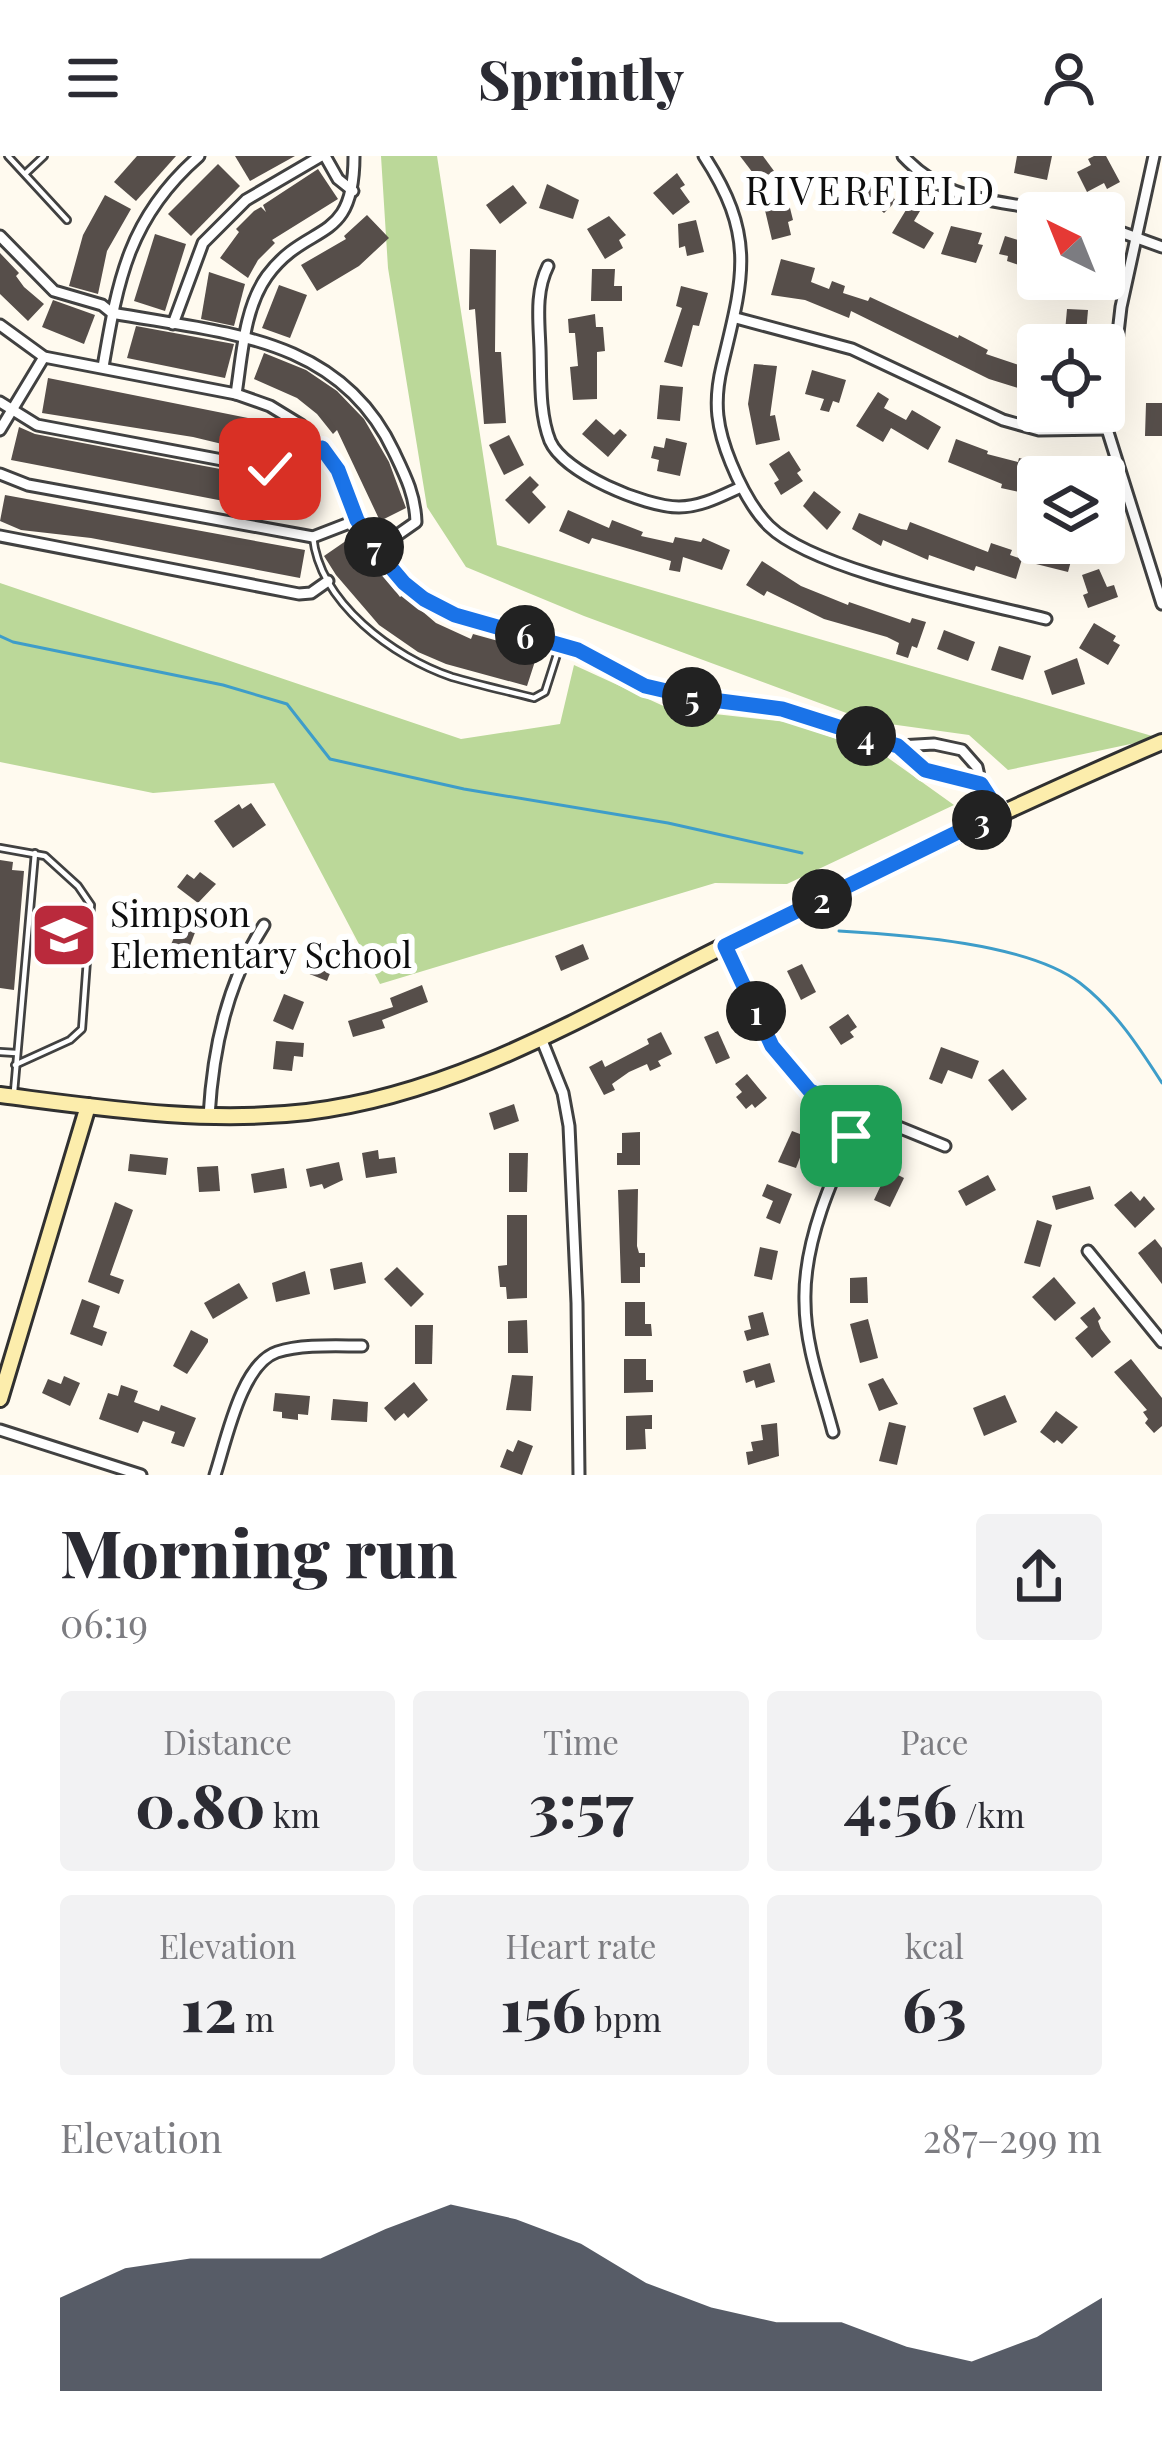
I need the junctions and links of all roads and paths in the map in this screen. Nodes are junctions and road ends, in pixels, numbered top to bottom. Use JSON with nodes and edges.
{"nodes":[{"id":1,"x":8,"y":156,"type":"edge"},
{"id":2,"x":44,"y":156,"type":"edge"},
{"id":3,"x":199,"y":156,"type":"edge"},
{"id":4,"x":323,"y":156,"type":"edge"},
{"id":5,"x":355,"y":156,"type":"edge"},
{"id":6,"x":704,"y":156,"type":"edge"},
{"id":7,"x":903,"y":156,"type":"edge"},
{"id":8,"x":1154,"y":156,"type":"edge"},
{"id":9,"x":25,"y":174,"type":"junction"},
{"id":10,"x":353,"y":191,"type":"junction"},
{"id":11,"x":1017,"y":206,"type":"edge"},
{"id":12,"x":67,"y":220,"type":"dead end"},
{"id":13,"x":1125,"y":234,"type":"edge"},
{"id":14,"x":0,"y":236,"type":"edge"},
{"id":15,"x":1136,"y":238,"type":"junction"},
{"id":16,"x":1162,"y":247,"type":"edge"},
{"id":17,"x":548,"y":266,"type":"dead end"},
{"id":18,"x":112,"y":313,"type":"junction"},
{"id":19,"x":736,"y":318,"type":"junction"},
{"id":20,"x":172,"y":324,"type":"junction"},
{"id":21,"x":1119,"y":324,"type":"edge"},
{"id":22,"x":0,"y":325,"type":"edge"},
{"id":23,"x":245,"y":337,"type":"junction"},
{"id":24,"x":44,"y":357,"type":"junction"},
{"id":25,"x":103,"y":367,"type":"junction"},
{"id":26,"x":236,"y":394,"type":"junction"},
{"id":27,"x":0,"y":402,"type":"edge"},
{"id":28,"x":10,"y":411,"type":"junction"},
{"id":29,"x":1017,"y":424,"type":"edge"},
{"id":30,"x":0,"y":430,"type":"edge"},
{"id":31,"x":1108,"y":432,"type":"edge"},
{"id":32,"x":322,"y":448,"type":"junction"},
{"id":33,"x":0,"y":474,"type":"edge"},
{"id":34,"x":741,"y":487,"type":"junction"},
{"id":35,"x":357,"y":520,"type":"junction"},
{"id":36,"x":0,"y":536,"type":"edge"},
{"id":37,"x":313,"y":537,"type":"junction"},
{"id":38,"x":376,"y":550,"type":"junction"},
{"id":39,"x":328,"y":581,"type":"junction"},
{"id":40,"x":1162,"y":604,"type":"edge"},
{"id":41,"x":1046,"y":620,"type":"dead end"},
{"id":42,"x":560,"y":645,"type":"junction"},
{"id":43,"x":1162,"y":742,"type":"edge"},
{"id":44,"x":934,"y":744,"type":"junction"},
{"id":45,"x":898,"y":746,"type":"junction"},
{"id":46,"x":925,"y":770,"type":"junction"},
{"id":47,"x":981,"y":784,"type":"junction"},
{"id":48,"x":999,"y":812,"type":"junction"},
{"id":49,"x":0,"y":848,"type":"edge"},
{"id":50,"x":35,"y":853,"type":"junction"},
{"id":51,"x":264,"y":925,"type":"dead end"},
{"id":52,"x":725,"y":946,"type":"junction"},
{"id":53,"x":541,"y":1038,"type":"junction"},
{"id":54,"x":0,"y":1052,"type":"edge"},
{"id":55,"x":16,"y":1053,"type":"junction"},
{"id":56,"x":14,"y":1065,"type":"junction"},
{"id":57,"x":7,"y":1096,"type":"edge"},
{"id":58,"x":88,"y":1106,"type":"junction"},
{"id":59,"x":862,"y":1113,"type":"junction"},
{"id":60,"x":209,"y":1116,"type":"junction"},
{"id":61,"x":946,"y":1145,"type":"dead end"},
{"id":62,"x":1088,"y":1252,"type":"dead end"},
{"id":63,"x":1162,"y":1342,"type":"edge"},
{"id":64,"x":362,"y":1346,"type":"dead end"},
{"id":65,"x":0,"y":1399,"type":"edge"},
{"id":66,"x":0,"y":1430,"type":"edge"},
{"id":67,"x":833,"y":1432,"type":"dead end"},
{"id":68,"x":141,"y":1475,"type":"edge"},
{"id":69,"x":215,"y":1475,"type":"edge"},
{"id":70,"x":579,"y":1475,"type":"edge"}],
"edges":[{"from":1,"to":9,"type":"lane"},
{"from":2,"to":9,"type":"lane"},
{"from":3,"to":18,"type":"street"},
{"from":4,"to":10,"type":"street"},
{"from":4,"to":20,"type":"street"},
{"from":5,"to":10,"type":"street"},
{"from":6,"to":19,"type":"street"},
{"from":7,"to":11,"type":"street"},
{"from":8,"to":15,"type":"street"},
{"from":9,"to":12,"type":"lane"},
{"from":10,"to":23,"type":"street"},
{"from":13,"to":15,"type":"street"},
{"from":14,"to":18,"type":"street"},
{"from":15,"to":16,"type":"street"},
{"from":15,"to":21,"type":"street"},
{"from":17,"to":34,"type":"street"},
{"from":18,"to":20,"type":"street"},
{"from":18,"to":25,"type":"street"},
{"from":19,"to":29,"type":"street"},
{"from":19,"to":34,"type":"street"},
{"from":20,"to":23,"type":"street"},
{"from":22,"to":24,"type":"street"},
{"from":23,"to":26,"type":"street"},
{"from":23,"to":38,"type":"street"},
{"from":24,"to":25,"type":"street"},
{"from":24,"to":28,"type":"street"},
{"from":25,"to":26,"type":"street"},
{"from":26,"to":32,"type":"street"},
{"from":27,"to":28,"type":"street"},
{"from":28,"to":30,"type":"street"},
{"from":28,"to":32,"type":"street"},
{"from":31,"to":40,"type":"street"},
{"from":32,"to":35,"type":"street"},
{"from":33,"to":37,"type":"street"},
{"from":34,"to":41,"type":"street"},
{"from":35,"to":37,"type":"street"},
{"from":35,"to":38,"type":"street"},
{"from":36,"to":39,"type":"street"},
{"from":37,"to":39,"type":"lane"},
{"from":38,"to":42,"type":"street"},
{"from":39,"to":42,"type":"lane"},
{"from":42,"to":45,"type":"street"},
{"from":43,"to":48,"type":"street"},
{"from":44,"to":45,"type":"street"},
{"from":44,"to":46,"type":"street"},
{"from":44,"to":47,"type":"street"},
{"from":45,"to":46,"type":"street"},
{"from":46,"to":47,"type":"street"},
{"from":47,"to":48,"type":"street"},
{"from":48,"to":52,"type":"street"},
{"from":49,"to":50,"type":"lane"},
{"from":50,"to":55,"type":"lane"},
{"from":50,"to":56,"type":"lane"},
{"from":51,"to":60,"type":"street"},
{"from":52,"to":53,"type":"street"},
{"from":52,"to":59,"type":"street"},
{"from":53,"to":60,"type":"street"},
{"from":53,"to":70,"type":"street"},
{"from":54,"to":55,"type":"lane"},
{"from":55,"to":56,"type":"lane"},
{"from":56,"to":57,"type":"lane"},
{"from":57,"to":58,"type":"street"},
{"from":58,"to":60,"type":"street"},
{"from":58,"to":65,"type":"street"},
{"from":59,"to":61,"type":"street"},
{"from":59,"to":67,"type":"street"},
{"from":62,"to":63,"type":"street"},
{"from":64,"to":69,"type":"street"},
{"from":66,"to":68,"type":"street"}]}
